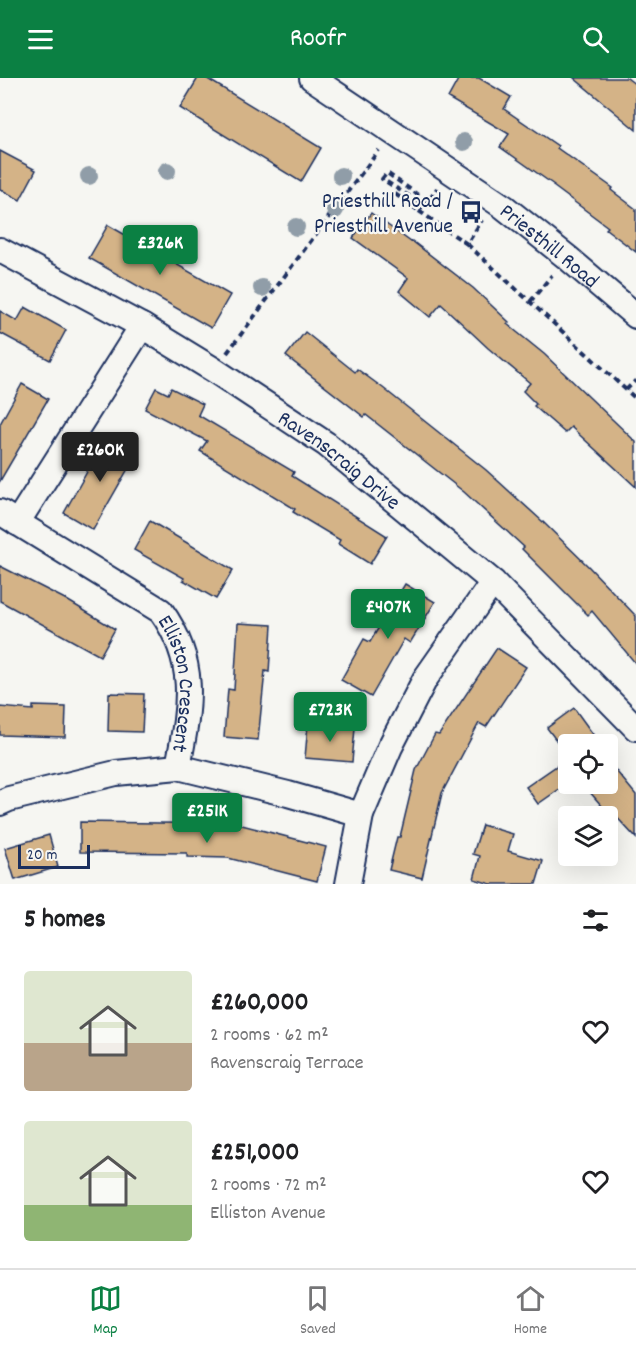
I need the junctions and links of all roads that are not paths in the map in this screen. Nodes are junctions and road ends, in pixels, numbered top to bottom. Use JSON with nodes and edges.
{"nodes":[{"id":1,"x":322,"y":81,"type":"edge"},
{"id":2,"x":0,"y":250,"type":"edge"},
{"id":3,"x":636,"y":316,"type":"edge"},
{"id":4,"x":142,"y":326,"type":"junction"},
{"id":5,"x":8,"y":517,"type":"edge"},
{"id":6,"x":493,"y":582,"type":"junction"},
{"id":7,"x":636,"y":728,"type":"edge"},
{"id":8,"x":178,"y":767,"type":"junction"},
{"id":9,"x":3,"y":800,"type":"edge"},
{"id":10,"x":361,"y":814,"type":"junction"},
{"id":11,"x":348,"y":884,"type":"edge"}],
"edges":[{"from":1,"to":3,"type":"street","name":"Priesthill Road"},
{"from":2,"to":4,"type":"street","name":"Ravenscraig Drive"},
{"from":4,"to":5,"type":"street"},
{"from":4,"to":6,"type":"street","name":"Ravenscraig Drive"},
{"from":5,"to":8,"type":"street","name":"Elliston Crescent"},
{"from":6,"to":7,"type":"street","name":"Ravenscraig Drive"},
{"from":6,"to":10,"type":"street"},
{"from":8,"to":9,"type":"street"},
{"from":8,"to":10,"type":"street"},
{"from":10,"to":11,"type":"street"}]}
